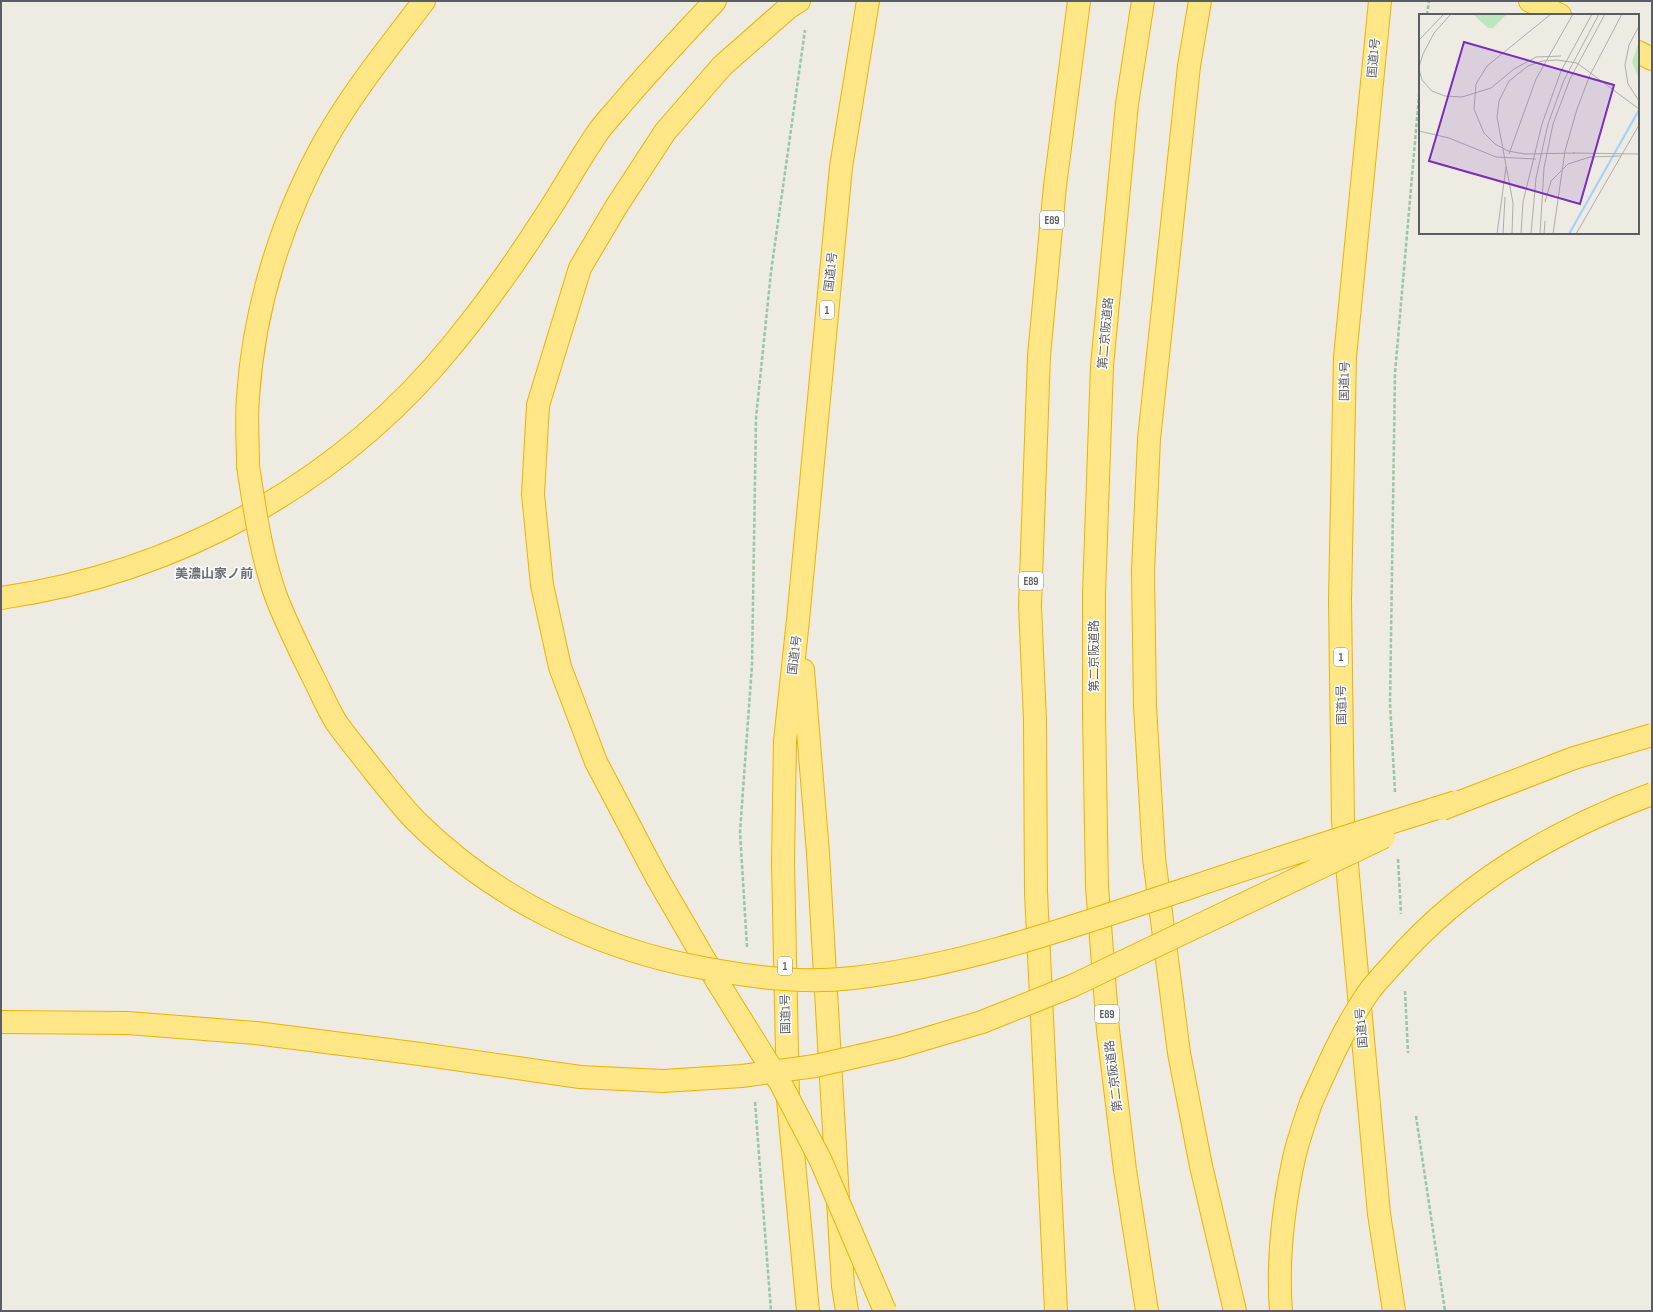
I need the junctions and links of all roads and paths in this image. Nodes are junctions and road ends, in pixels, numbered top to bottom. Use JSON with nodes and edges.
{"nodes":[{"id":1,"x":424,"y":1,"type":"edge"},
{"id":2,"x":715,"y":1,"type":"edge"},
{"id":3,"x":799,"y":1,"type":"edge"},
{"id":4,"x":868,"y":1,"type":"edge"},
{"id":5,"x":1079,"y":1,"type":"edge"},
{"id":6,"x":1144,"y":1,"type":"edge"},
{"id":7,"x":1200,"y":1,"type":"edge"},
{"id":8,"x":1380,"y":1,"type":"edge"},
{"id":9,"x":1429,"y":1,"type":"edge"},
{"id":10,"x":1530,"y":1,"type":"edge"},
{"id":11,"x":1427,"y":14,"type":"edge"},
{"id":12,"x":1558,"y":14,"type":"edge"},
{"id":13,"x":806,"y":24,"type":"dead end"},
{"id":14,"x":1639,"y":52,"type":"edge"},
{"id":15,"x":1652,"y":59,"type":"edge"},
{"id":16,"x":1419,"y":96,"type":"edge"},
{"id":17,"x":1,"y":598,"type":"edge"},
{"id":18,"x":798,"y":620,"type":"junction"},
{"id":19,"x":1652,"y":735,"type":"edge"},
{"id":20,"x":1652,"y":794,"type":"edge"},
{"id":21,"x":1395,"y":799,"type":"dead end"},
{"id":22,"x":1456,"y":802,"type":"junction"},
{"id":23,"x":1398,"y":854,"type":"dead end"},
{"id":24,"x":1401,"y":918,"type":"dead end"},
{"id":25,"x":747,"y":951,"type":"dead end"},
{"id":26,"x":1405,"y":989,"type":"dead end"},
{"id":27,"x":1,"y":1022,"type":"edge"},
{"id":28,"x":1408,"y":1053,"type":"dead end"},
{"id":29,"x":755,"y":1101,"type":"dead end"},
{"id":30,"x":1416,"y":1116,"type":"dead end"},
{"id":31,"x":771,"y":1311,"type":"edge"},
{"id":32,"x":808,"y":1311,"type":"edge"},
{"id":33,"x":847,"y":1311,"type":"edge"},
{"id":34,"x":885,"y":1311,"type":"edge"},
{"id":35,"x":1056,"y":1311,"type":"edge"},
{"id":36,"x":1147,"y":1311,"type":"edge"},
{"id":37,"x":1235,"y":1311,"type":"edge"},
{"id":38,"x":1281,"y":1311,"type":"edge"},
{"id":39,"x":1394,"y":1311,"type":"edge"},
{"id":40,"x":1446,"y":1311,"type":"edge"}],
"edges":[{"from":1,"to":22,"type":"highway","bridge":true},
{"from":2,"to":17,"type":"highway"},
{"from":3,"to":34,"type":"highway","bridge":true},
{"from":4,"to":18,"type":"highway","name":"国道1号","number":"1"},
{"from":5,"to":35,"type":"highway","number":"E89"},
{"from":6,"to":36,"type":"highway","name":"第二京阪道路","number":"E89"},
{"from":7,"to":37,"type":"highway"},
{"from":8,"to":39,"type":"highway","name":"国道1号","number":"1"},
{"from":9,"to":11,"type":"path"},
{"from":10,"to":12,"type":"highway"},
{"from":13,"to":25,"type":"path"},
{"from":14,"to":15,"type":"highway"},
{"from":16,"to":21,"type":"path"},
{"from":18,"to":32,"type":"highway","name":"国道1号","number":"1"},
{"from":18,"to":33,"type":"highway"},
{"from":19,"to":22,"type":"highway","bridge":true},
{"from":20,"to":38,"type":"highway","bridge":true},
{"from":22,"to":27,"type":"highway","bridge":true},
{"from":23,"to":24,"type":"path"},
{"from":26,"to":28,"type":"path"},
{"from":29,"to":31,"type":"path"},
{"from":30,"to":40,"type":"path"}]}
